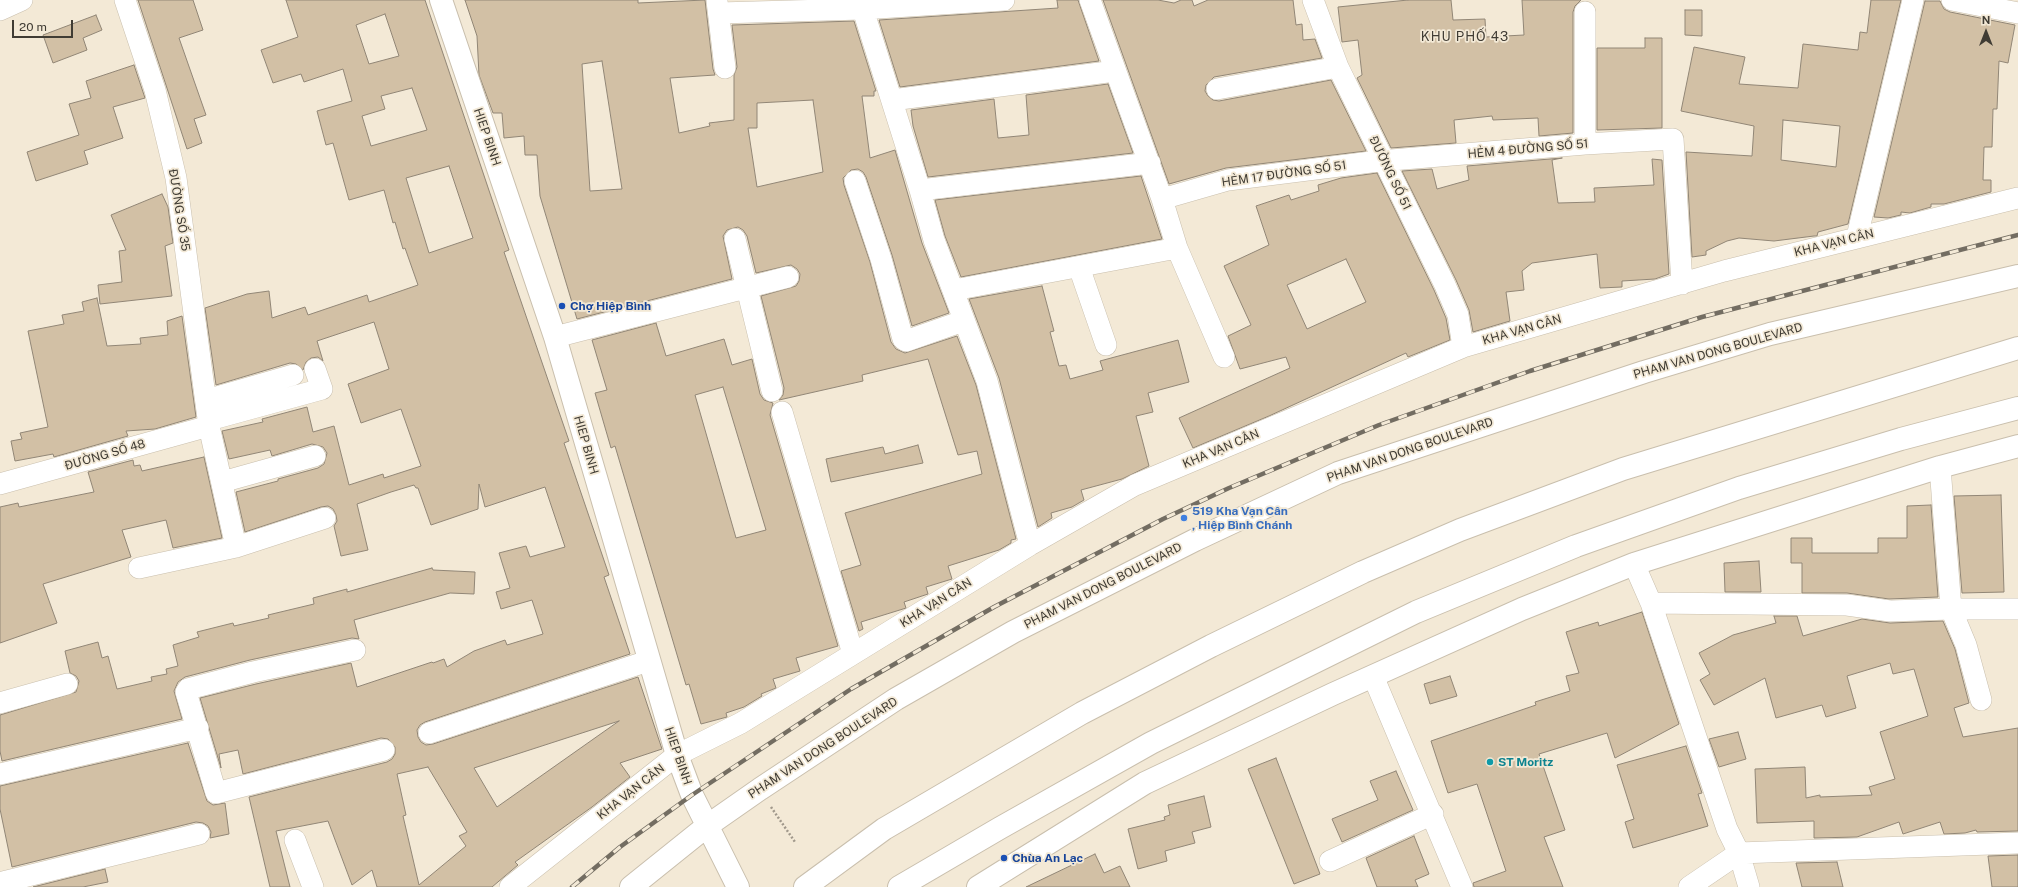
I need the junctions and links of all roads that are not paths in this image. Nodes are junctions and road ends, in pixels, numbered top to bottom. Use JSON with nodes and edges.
{"nodes":[{"id":1,"x":22,"y":0,"type":"edge"},
{"id":2,"x":125,"y":0,"type":"edge"},
{"id":3,"x":441,"y":0,"type":"edge"},
{"id":4,"x":1004,"y":0,"type":"edge"},
{"id":5,"x":1090,"y":0,"type":"edge"},
{"id":6,"x":1313,"y":0,"type":"edge"},
{"id":7,"x":1913,"y":0,"type":"edge"},
{"id":8,"x":1952,"y":0,"type":"edge"},
{"id":9,"x":861,"y":4,"type":"edge"},
{"id":10,"x":718,"y":7,"type":"edge"},
{"id":11,"x":0,"y":10,"type":"edge"},
{"id":12,"x":1585,"y":12,"type":"dead end"},
{"id":13,"x":2018,"y":13,"type":"edge"},
{"id":14,"x":1338,"y":67,"type":"junction"},
{"id":15,"x":725,"y":68,"type":"dead end"},
{"id":16,"x":1115,"y":71,"type":"junction"},
{"id":17,"x":1217,"y":89,"type":"dead end"},
{"id":18,"x":892,"y":100,"type":"junction"},
{"id":19,"x":1585,"y":144,"type":"junction"},
{"id":20,"x":1383,"y":161,"type":"junction"},
{"id":21,"x":1150,"y":164,"type":"junction"},
{"id":22,"x":855,"y":181,"type":"dead end"},
{"id":23,"x":920,"y":190,"type":"junction"},
{"id":24,"x":2018,"y":198,"type":"edge"},
{"id":25,"x":1162,"y":199,"type":"junction"},
{"id":26,"x":1857,"y":237,"type":"junction"},
{"id":27,"x":735,"y":239,"type":"dead end"},
{"id":28,"x":1177,"y":248,"type":"junction"},
{"id":29,"x":1079,"y":267,"type":"junction"},
{"id":30,"x":2018,"y":276,"type":"edge"},
{"id":31,"x":788,"y":277,"type":"dead end"},
{"id":32,"x":1682,"y":284,"type":"junction"},
{"id":33,"x":747,"y":287,"type":"junction"},
{"id":34,"x":954,"y":290,"type":"junction"},
{"id":35,"x":963,"y":321,"type":"junction"},
{"id":36,"x":555,"y":337,"type":"junction"},
{"id":37,"x":1106,"y":345,"type":"dead end"},
{"id":38,"x":1463,"y":347,"type":"junction"},
{"id":39,"x":2018,"y":348,"type":"edge"},
{"id":40,"x":1224,"y":357,"type":"dead end"},
{"id":41,"x":315,"y":369,"type":"dead end"},
{"id":42,"x":293,"y":375,"type":"dead end"},
{"id":43,"x":772,"y":391,"type":"dead end"},
{"id":44,"x":2018,"y":408,"type":"edge"},
{"id":45,"x":782,"y":412,"type":"dead end"},
{"id":46,"x":208,"y":416,"type":"junction"},
{"id":47,"x":2018,"y":446,"type":"edge"},
{"id":48,"x":315,"y":456,"type":"dead end"},
{"id":49,"x":1940,"y":467,"type":"junction"},
{"id":50,"x":222,"y":482,"type":"junction"},
{"id":51,"x":0,"y":484,"type":"edge"},
{"id":52,"x":324,"y":518,"type":"dead end"},
{"id":53,"x":1030,"y":545,"type":"junction"},
{"id":54,"x":236,"y":546,"type":"junction"},
{"id":55,"x":1634,"y":564,"type":"junction"},
{"id":56,"x":139,"y":568,"type":"dead end"},
{"id":57,"x":1651,"y":603,"type":"junction"},
{"id":58,"x":1951,"y":609,"type":"junction"},
{"id":59,"x":2018,"y":609,"type":"edge"},
{"id":60,"x":355,"y":650,"type":"dead end"},
{"id":61,"x":853,"y":654,"type":"junction"},
{"id":62,"x":648,"y":661,"type":"junction"},
{"id":63,"x":1373,"y":676,"type":"junction"},
{"id":64,"x":67,"y":684,"type":"dead end"},
{"id":65,"x":1981,"y":700,"type":"dead end"},
{"id":66,"x":0,"y":703,"type":"edge"},
{"id":67,"x":198,"y":728,"type":"junction"},
{"id":68,"x":429,"y":733,"type":"dead end"},
{"id":69,"x":384,"y":750,"type":"dead end"},
{"id":70,"x":676,"y":755,"type":"junction"},
{"id":71,"x":0,"y":774,"type":"edge"},
{"id":72,"x":1433,"y":814,"type":"junction"},
{"id":73,"x":707,"y":826,"type":"junction"},
{"id":74,"x":199,"y":834,"type":"dead end"},
{"id":75,"x":296,"y":840,"type":"dead end"},
{"id":76,"x":2018,"y":843,"type":"edge"},
{"id":77,"x":1739,"y":853,"type":"junction"},
{"id":78,"x":1330,"y":861,"type":"dead end"},
{"id":79,"x":2,"y":880,"type":"edge"},
{"id":80,"x":312,"y":887,"type":"edge"},
{"id":81,"x":510,"y":887,"type":"edge"},
{"id":82,"x":631,"y":887,"type":"edge"},
{"id":83,"x":738,"y":887,"type":"edge"},
{"id":84,"x":805,"y":887,"type":"edge"},
{"id":85,"x":899,"y":887,"type":"edge"},
{"id":86,"x":978,"y":887,"type":"edge"},
{"id":87,"x":1462,"y":887,"type":"edge"},
{"id":88,"x":1689,"y":887,"type":"edge"},
{"id":89,"x":1750,"y":887,"type":"edge"}],
"edges":[{"from":1,"to":11,"type":"street"},
{"from":2,"to":46,"type":"street","name":"ĐƯỜNG SỐ 35"},
{"from":3,"to":36,"type":"main road","name":"HIEP BINH"},
{"from":4,"to":9,"type":"street"},
{"from":5,"to":16,"type":"street"},
{"from":6,"to":14,"type":"street","name":"ĐƯỜNG SỐ 51"},
{"from":7,"to":26,"type":"street"},
{"from":8,"to":13,"type":"street"},
{"from":9,"to":10,"type":"street"},
{"from":9,"to":18,"type":"street"},
{"from":10,"to":15,"type":"street"},
{"from":12,"to":19,"type":"street"},
{"from":14,"to":17,"type":"street"},
{"from":14,"to":20,"type":"street","name":"ĐƯỜNG SỐ 51"},
{"from":16,"to":18,"type":"street"},
{"from":16,"to":21,"type":"street"},
{"from":18,"to":23,"type":"street"},
{"from":19,"to":20,"type":"street","name":"HẺM 4 ĐƯỜNG SỐ 51"},
{"from":19,"to":32,"type":"street","name":"HẺM 4 ĐƯỜNG SỐ 51"},
{"from":20,"to":25,"type":"street","name":"HẺM 17 ĐƯỜNG SỐ 51"},
{"from":20,"to":38,"type":"street","name":"ĐƯỜNG SỐ 51"},
{"from":21,"to":23,"type":"street"},
{"from":21,"to":25,"type":"street"},
{"from":22,"to":35,"type":"street"},
{"from":23,"to":34,"type":"street"},
{"from":24,"to":26,"type":"street","name":"KHA VẠN CÂN"},
{"from":25,"to":28,"type":"street"},
{"from":26,"to":32,"type":"street","name":"KHA VẠN CÂN"},
{"from":27,"to":33,"type":"street"},
{"from":28,"to":29,"type":"street"},
{"from":28,"to":40,"type":"street"},
{"from":29,"to":34,"type":"street"},
{"from":29,"to":37,"type":"street"},
{"from":30,"to":73,"type":"main road","name":"PHAM VAN DONG BOULEVARD"},
{"from":31,"to":33,"type":"street"},
{"from":32,"to":38,"type":"street","name":"KHA VẠN CÂN"},
{"from":33,"to":36,"type":"street"},
{"from":33,"to":43,"type":"street"},
{"from":34,"to":35,"type":"street"},
{"from":35,"to":53,"type":"street"},
{"from":36,"to":62,"type":"main road","name":"HIEP BINH"},
{"from":38,"to":53,"type":"street","name":"KHA VẠN CÂN"},
{"from":39,"to":84,"type":"main road"},
{"from":41,"to":46,"type":"street"},
{"from":42,"to":46,"type":"street"},
{"from":44,"to":85,"type":"main road"},
{"from":45,"to":61,"type":"street"},
{"from":46,"to":50,"type":"street","name":"ĐƯỜNG SỐ 35"},
{"from":46,"to":51,"type":"street","name":"ĐƯỜNG SỐ 48"},
{"from":47,"to":49,"type":"main road"},
{"from":48,"to":50,"type":"street"},
{"from":49,"to":55,"type":"main road"},
{"from":49,"to":58,"type":"street"},
{"from":50,"to":54,"type":"street","name":"ĐƯỜNG SỐ 35"},
{"from":52,"to":54,"type":"street"},
{"from":53,"to":61,"type":"street","name":"KHA VẠN CÂN"},
{"from":54,"to":56,"type":"street"},
{"from":55,"to":57,"type":"street"},
{"from":55,"to":63,"type":"main road"},
{"from":57,"to":58,"type":"street"},
{"from":57,"to":77,"type":"street"},
{"from":58,"to":59,"type":"street"},
{"from":58,"to":65,"type":"street"},
{"from":60,"to":67,"type":"street"},
{"from":61,"to":70,"type":"street","name":"KHA VẠN CÂN"},
{"from":62,"to":68,"type":"street"},
{"from":62,"to":70,"type":"main road","name":"HIEP BINH"},
{"from":63,"to":72,"type":"street"},
{"from":63,"to":86,"type":"main road"},
{"from":64,"to":66,"type":"street"},
{"from":67,"to":69,"type":"street"},
{"from":67,"to":71,"type":"street"},
{"from":70,"to":73,"type":"main road","name":"HIEP BINH"},
{"from":70,"to":81,"type":"street","name":"KHA VẠN CÂN"},
{"from":72,"to":78,"type":"street"},
{"from":72,"to":87,"type":"street"},
{"from":73,"to":82,"type":"main road","name":"PHAM VAN DONG BOULEVARD"},
{"from":73,"to":83,"type":"main road","name":"HIEP BINH"},
{"from":74,"to":79,"type":"street"},
{"from":75,"to":80,"type":"street"},
{"from":76,"to":77,"type":"street"},
{"from":77,"to":88,"type":"street"},
{"from":77,"to":89,"type":"street"}]}
